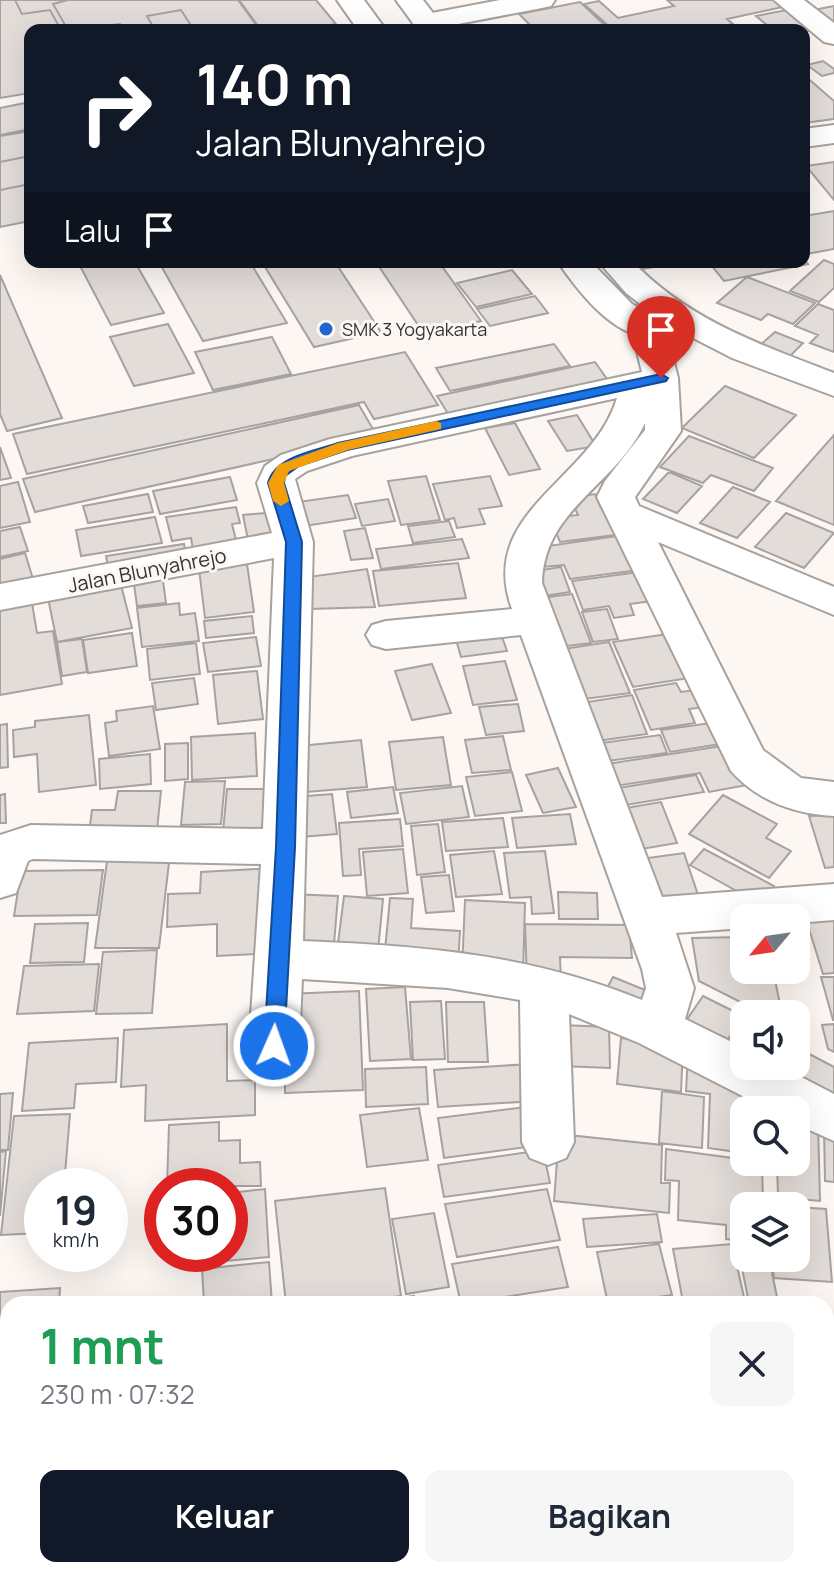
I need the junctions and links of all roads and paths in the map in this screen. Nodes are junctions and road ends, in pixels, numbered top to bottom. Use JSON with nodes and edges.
{"nodes":[{"id":1,"x":350,"y":0,"type":"edge"},
{"id":2,"x":542,"y":0,"type":"edge"},
{"id":3,"x":787,"y":0,"type":"edge"},
{"id":4,"x":403,"y":18,"type":"edge"},
{"id":5,"x":834,"y":36,"type":"edge"},
{"id":6,"x":834,"y":134,"type":"edge"},
{"id":7,"x":810,"y":137,"type":"edge"},
{"id":8,"x":578,"y":268,"type":"edge"},
{"id":9,"x":619,"y":268,"type":"edge"},
{"id":10,"x":655,"y":318,"type":"junction"},
{"id":11,"x":650,"y":381,"type":"junction"},
{"id":12,"x":834,"y":385,"type":"edge"},
{"id":13,"x":627,"y":515,"type":"junction"},
{"id":14,"x":294,"y":542,"type":"junction"},
{"id":15,"x":0,"y":597,"type":"edge"},
{"id":16,"x":834,"y":602,"type":"edge"},
{"id":17,"x":538,"y":620,"type":"junction"},
{"id":18,"x":386,"y":635,"type":"dead end"},
{"id":19,"x":834,"y":799,"type":"edge"},
{"id":20,"x":285,"y":847,"type":"junction"},
{"id":21,"x":0,"y":880,"type":"edge"},
{"id":22,"x":834,"y":902,"type":"edge"},
{"id":23,"x":646,"y":917,"type":"junction"},
{"id":24,"x":280,"y":959,"type":"junction"},
{"id":25,"x":544,"y":986,"type":"junction"},
{"id":26,"x":657,"y":1029,"type":"junction"},
{"id":27,"x":274,"y":1046,"type":"dead end"},
{"id":28,"x":834,"y":1119,"type":"edge"},
{"id":29,"x":548,"y":1142,"type":"dead end"}],
"edges":[{"from":1,"to":4,"type":"street"},
{"from":2,"to":4,"type":"street"},
{"from":3,"to":5,"type":"street"},
{"from":6,"to":7,"type":"street"},
{"from":8,"to":10,"type":"street"},
{"from":9,"to":10,"type":"street"},
{"from":10,"to":11,"type":"street"},
{"from":10,"to":12,"type":"street"},
{"from":11,"to":13,"type":"street"},
{"from":11,"to":14,"type":"street"},
{"from":11,"to":17,"type":"street"},
{"from":13,"to":16,"type":"street"},
{"from":13,"to":19,"type":"street"},
{"from":14,"to":15,"type":"street","name":"Jalan Blunyahrejo"},
{"from":14,"to":20,"type":"street"},
{"from":17,"to":18,"type":"street"},
{"from":17,"to":23,"type":"street"},
{"from":20,"to":21,"type":"street"},
{"from":20,"to":24,"type":"street"},
{"from":22,"to":23,"type":"street"},
{"from":23,"to":26,"type":"street"},
{"from":24,"to":25,"type":"street"},
{"from":24,"to":27,"type":"street"},
{"from":25,"to":26,"type":"street"},
{"from":25,"to":29,"type":"street"},
{"from":26,"to":28,"type":"street"}]}
